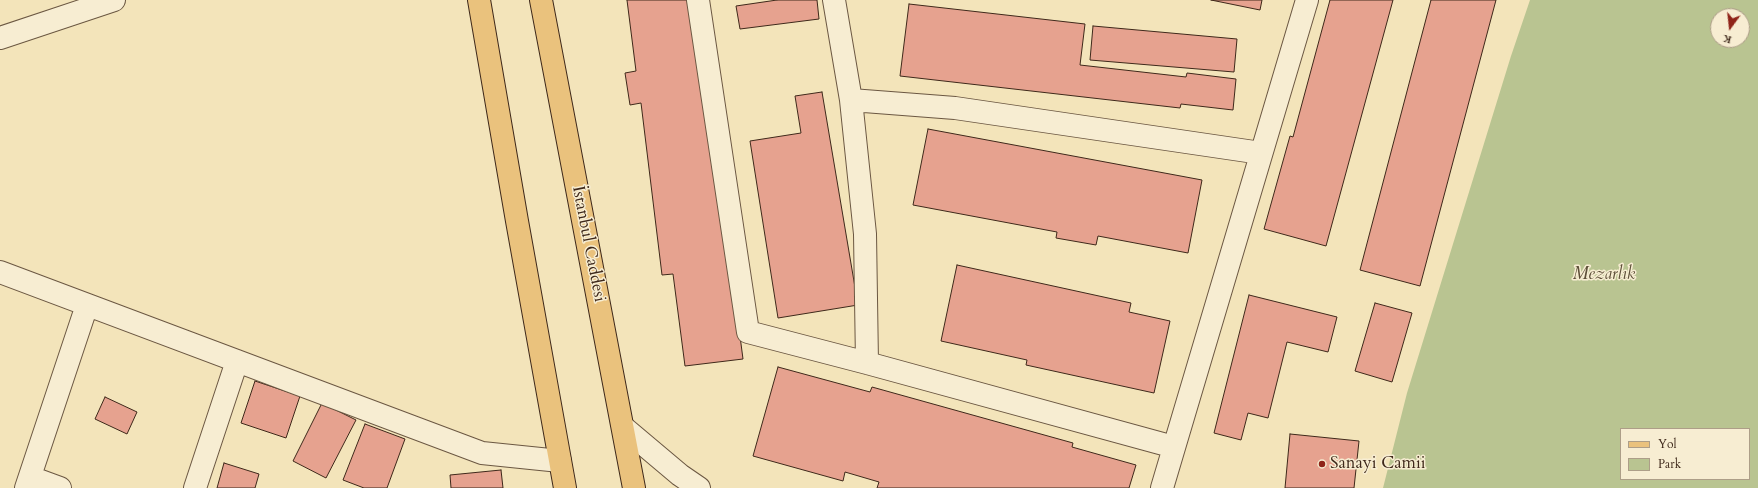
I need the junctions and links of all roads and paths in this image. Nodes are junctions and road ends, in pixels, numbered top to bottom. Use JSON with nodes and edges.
{"nodes":[{"id":1,"x":114,"y":0,"type":"edge"},
{"id":2,"x":479,"y":0,"type":"edge"},
{"id":3,"x":541,"y":0,"type":"edge"},
{"id":4,"x":698,"y":0,"type":"edge"},
{"id":5,"x":834,"y":0,"type":"edge"},
{"id":6,"x":1307,"y":0,"type":"edge"},
{"id":7,"x":0,"y":38,"type":"edge"},
{"id":8,"x":851,"y":100,"type":"junction"},
{"id":9,"x":1261,"y":154,"type":"junction"},
{"id":10,"x":0,"y":272,"type":"edge"},
{"id":11,"x":87,"y":305,"type":"junction"},
{"id":12,"x":237,"y":361,"type":"junction"},
{"id":13,"x":867,"y":363,"type":"junction"},
{"id":14,"x":623,"y":427,"type":"junction"},
{"id":15,"x":1174,"y":446,"type":"junction"},
{"id":16,"x":560,"y":461,"type":"junction"},
{"id":17,"x":28,"y":483,"type":"edge"},
{"id":18,"x":60,"y":488,"type":"edge"},
{"id":19,"x":195,"y":488,"type":"edge"},
{"id":20,"x":565,"y":488,"type":"edge"},
{"id":21,"x":634,"y":488,"type":"edge"},
{"id":22,"x":699,"y":488,"type":"edge"},
{"id":23,"x":1162,"y":488,"type":"edge"}],
"edges":[{"from":1,"to":7,"type":"street"},
{"from":2,"to":16,"type":"main road"},
{"from":3,"to":14,"type":"main road","name":"İstanbul Caddesi"},
{"from":4,"to":13,"type":"street"},
{"from":5,"to":8,"type":"street"},
{"from":6,"to":9,"type":"street"},
{"from":8,"to":9,"type":"street"},
{"from":8,"to":13,"type":"street"},
{"from":9,"to":15,"type":"street"},
{"from":10,"to":11,"type":"street"},
{"from":11,"to":12,"type":"street"},
{"from":11,"to":17,"type":"street"},
{"from":12,"to":16,"type":"street"},
{"from":12,"to":19,"type":"street"},
{"from":13,"to":15,"type":"street"},
{"from":14,"to":21,"type":"main road","name":"İstanbul Caddesi"},
{"from":14,"to":22,"type":"street"},
{"from":15,"to":23,"type":"street"},
{"from":16,"to":20,"type":"main road"},
{"from":17,"to":18,"type":"street"}]}
